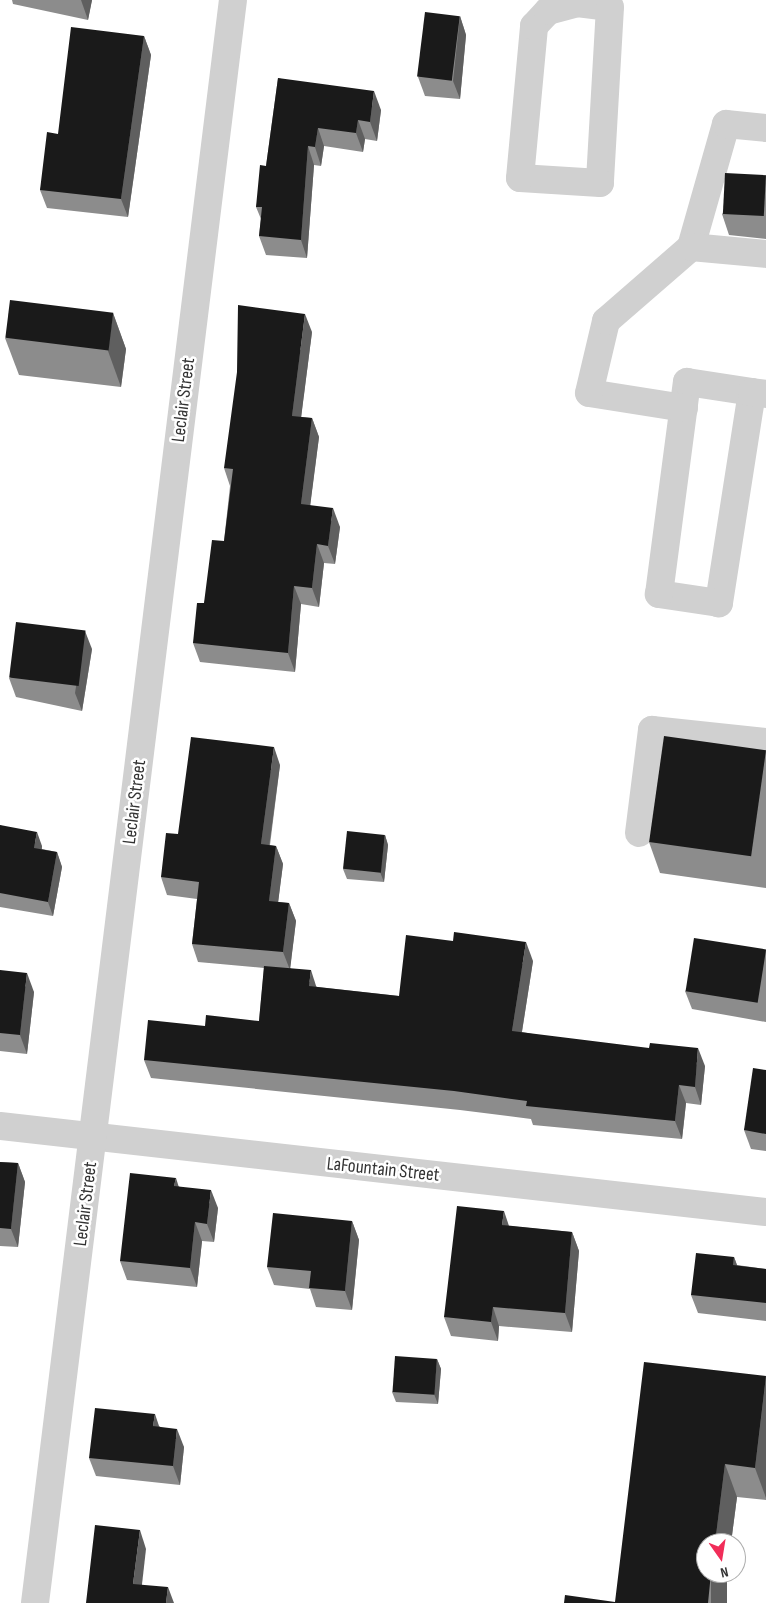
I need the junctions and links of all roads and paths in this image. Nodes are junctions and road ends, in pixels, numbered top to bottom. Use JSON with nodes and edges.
{"nodes":[{"id":1,"x":233,"y":0,"type":"edge"},
{"id":2,"x":577,"y":1,"type":"edge"},
{"id":3,"x":766,"y":128,"type":"edge"},
{"id":4,"x":691,"y":248,"type":"junction"},
{"id":5,"x":766,"y":254,"type":"edge"},
{"id":6,"x":759,"y":393,"type":"edge"},
{"id":7,"x":684,"y":408,"type":"junction"},
{"id":8,"x":766,"y":742,"type":"edge"},
{"id":9,"x":639,"y":833,"type":"dead end"},
{"id":10,"x":0,"y":1126,"type":"edge"},
{"id":11,"x":94,"y":1138,"type":"junction"},
{"id":12,"x":766,"y":1212,"type":"edge"},
{"id":13,"x":35,"y":1603,"type":"edge"}],
"edges":[{"from":1,"to":11,"type":"street","name":"Leclair Street"},
{"from":2,"to":2,"type":"street"},
{"from":3,"to":4,"type":"street"},
{"from":4,"to":5,"type":"street"},
{"from":4,"to":7,"type":"street"},
{"from":6,"to":7,"type":"street"},
{"from":6,"to":7,"type":"street"},
{"from":8,"to":9,"type":"street"},
{"from":10,"to":11,"type":"street","name":"LaFountain Street"},
{"from":11,"to":12,"type":"street","name":"LaFountain Street"},
{"from":11,"to":13,"type":"street","name":"Leclair Street"}]}
